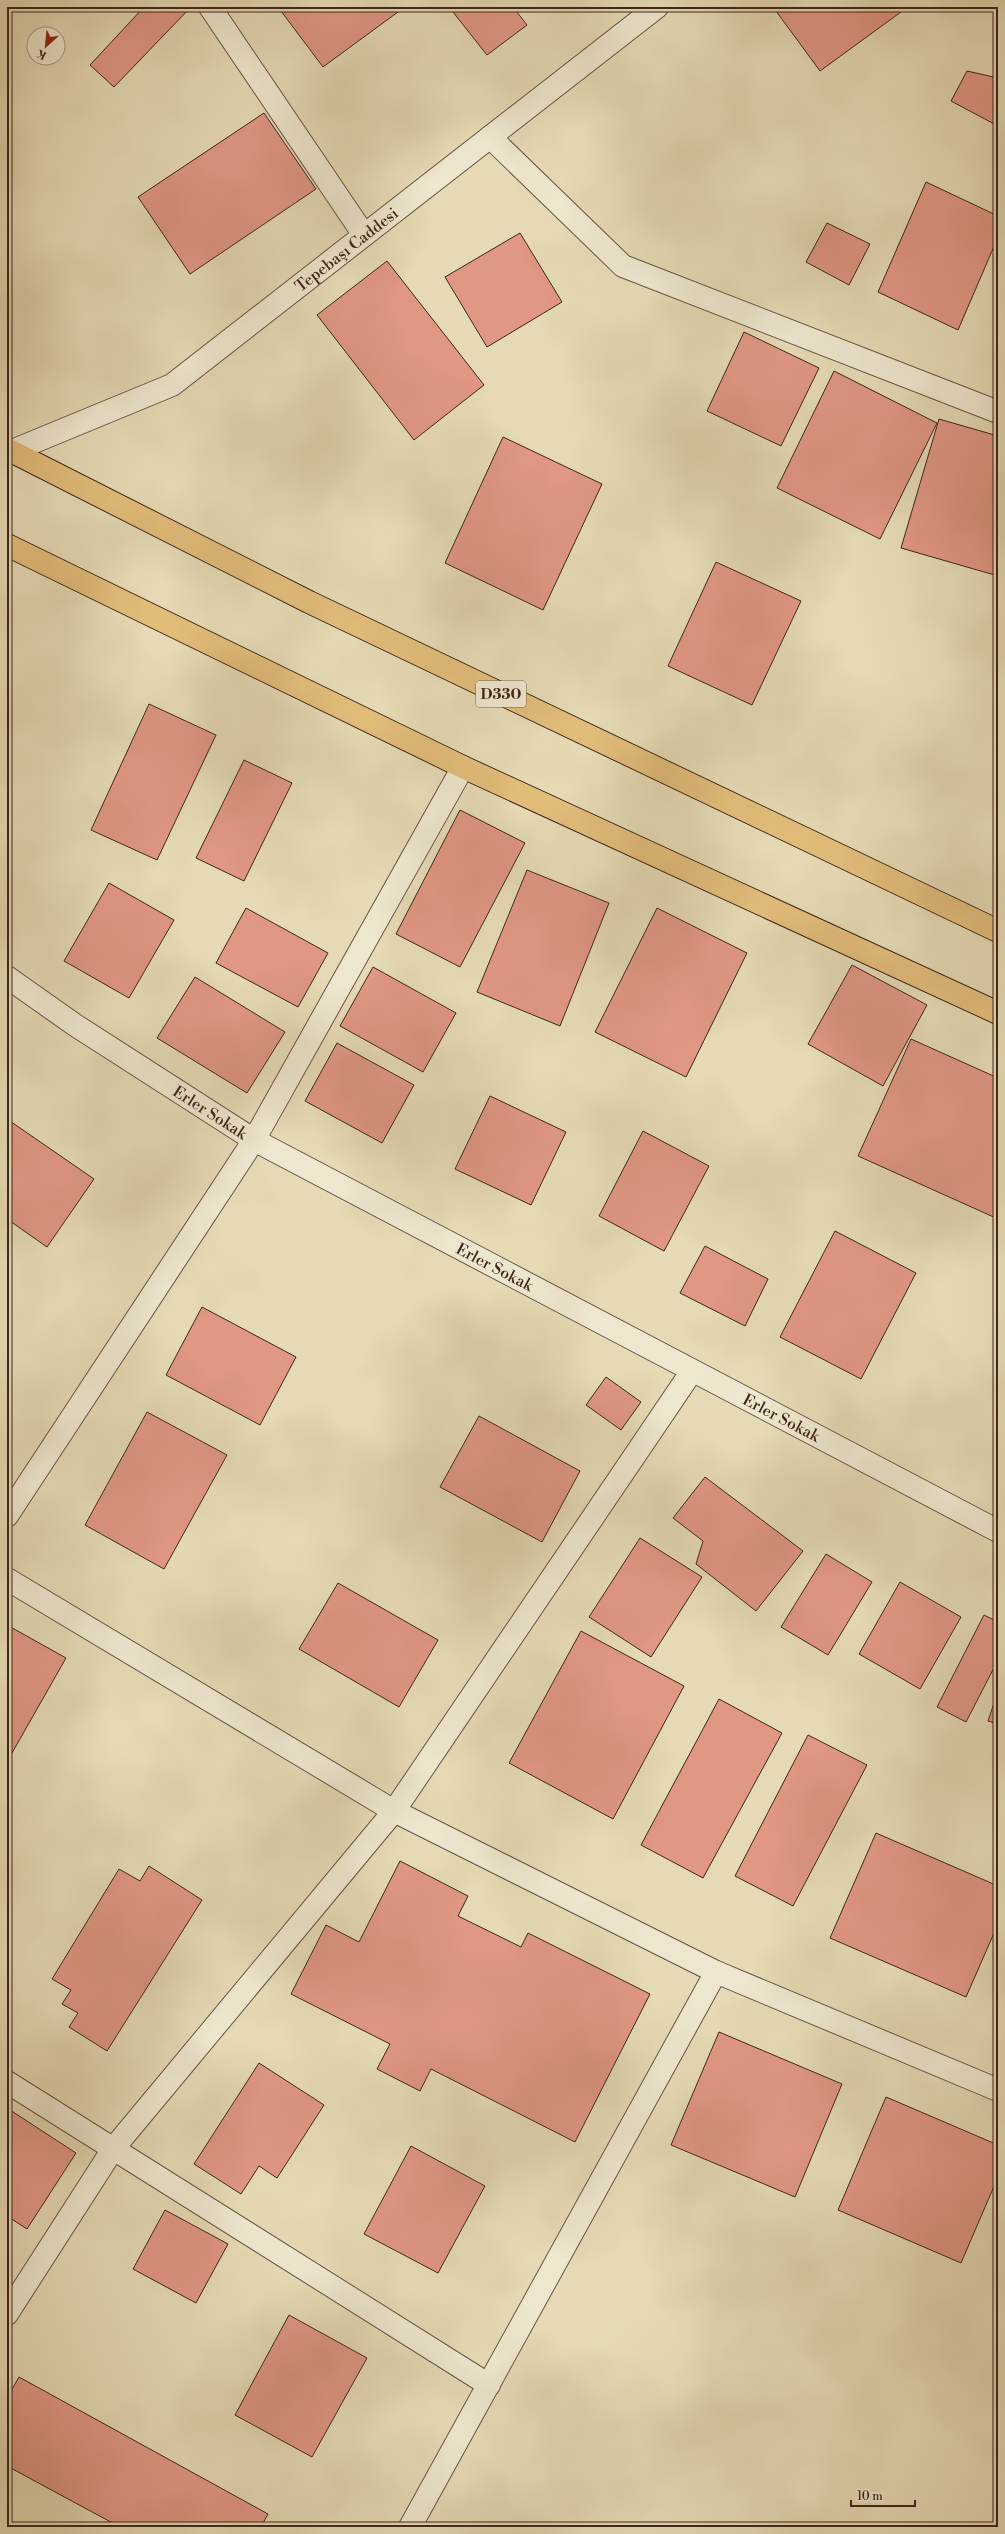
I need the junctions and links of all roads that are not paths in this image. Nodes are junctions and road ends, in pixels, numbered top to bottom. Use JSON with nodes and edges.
{"nodes":[{"id":1,"x":210,"y":7,"type":"edge"},
{"id":2,"x":657,"y":7,"type":"edge"},
{"id":3,"x":490,"y":137,"type":"junction"},
{"id":4,"x":364,"y":235,"type":"junction"},
{"id":5,"x":998,"y":412,"type":"edge"},
{"id":6,"x":9,"y":450,"type":"edge"},
{"id":7,"x":7,"y":545,"type":"edge"},
{"id":8,"x":463,"y":767,"type":"junction"},
{"id":9,"x":998,"y":931,"type":"edge"},
{"id":10,"x":7,"y":978,"type":"edge"},
{"id":11,"x":998,"y":1013,"type":"edge"},
{"id":12,"x":254,"y":1140,"type":"junction"},
{"id":13,"x":692,"y":1371,"type":"junction"},
{"id":14,"x":7,"y":1516,"type":"edge"},
{"id":15,"x":998,"y":1531,"type":"edge"},
{"id":16,"x":7,"y":1579,"type":"edge"},
{"id":17,"x":394,"y":1811,"type":"junction"},
{"id":18,"x":716,"y":1972,"type":"junction"},
{"id":19,"x":7,"y":2082,"type":"edge"},
{"id":20,"x":998,"y":2090,"type":"edge"},
{"id":21,"x":113,"y":2149,"type":"junction"},
{"id":22,"x":7,"y":2314,"type":"edge"},
{"id":23,"x":488,"y":2385,"type":"junction"},
{"id":24,"x":410,"y":2527,"type":"edge"}],
"edges":[{"from":1,"to":4,"type":"street"},
{"from":2,"to":3,"type":"street","name":"Tepebaşı Caddesi"},
{"from":3,"to":4,"type":"street","name":"Tepebaşı Caddesi"},
{"from":3,"to":5,"type":"street"},
{"from":4,"to":6,"type":"street","name":"Tepebaşı Caddesi"},
{"from":6,"to":9,"type":"main road","number":"D330"},
{"from":7,"to":8,"type":"main road"},
{"from":8,"to":11,"type":"main road"},
{"from":8,"to":12,"type":"street"},
{"from":10,"to":12,"type":"street","name":"Erler Sokak"},
{"from":12,"to":13,"type":"street","name":"Erler Sokak"},
{"from":12,"to":14,"type":"street"},
{"from":13,"to":15,"type":"street","name":"Erler Sokak"},
{"from":13,"to":17,"type":"street"},
{"from":16,"to":17,"type":"street"},
{"from":17,"to":18,"type":"street"},
{"from":17,"to":21,"type":"street"},
{"from":18,"to":20,"type":"street"},
{"from":18,"to":23,"type":"street"},
{"from":19,"to":21,"type":"street"},
{"from":21,"to":22,"type":"street"},
{"from":21,"to":23,"type":"street"},
{"from":23,"to":24,"type":"street"}]}
